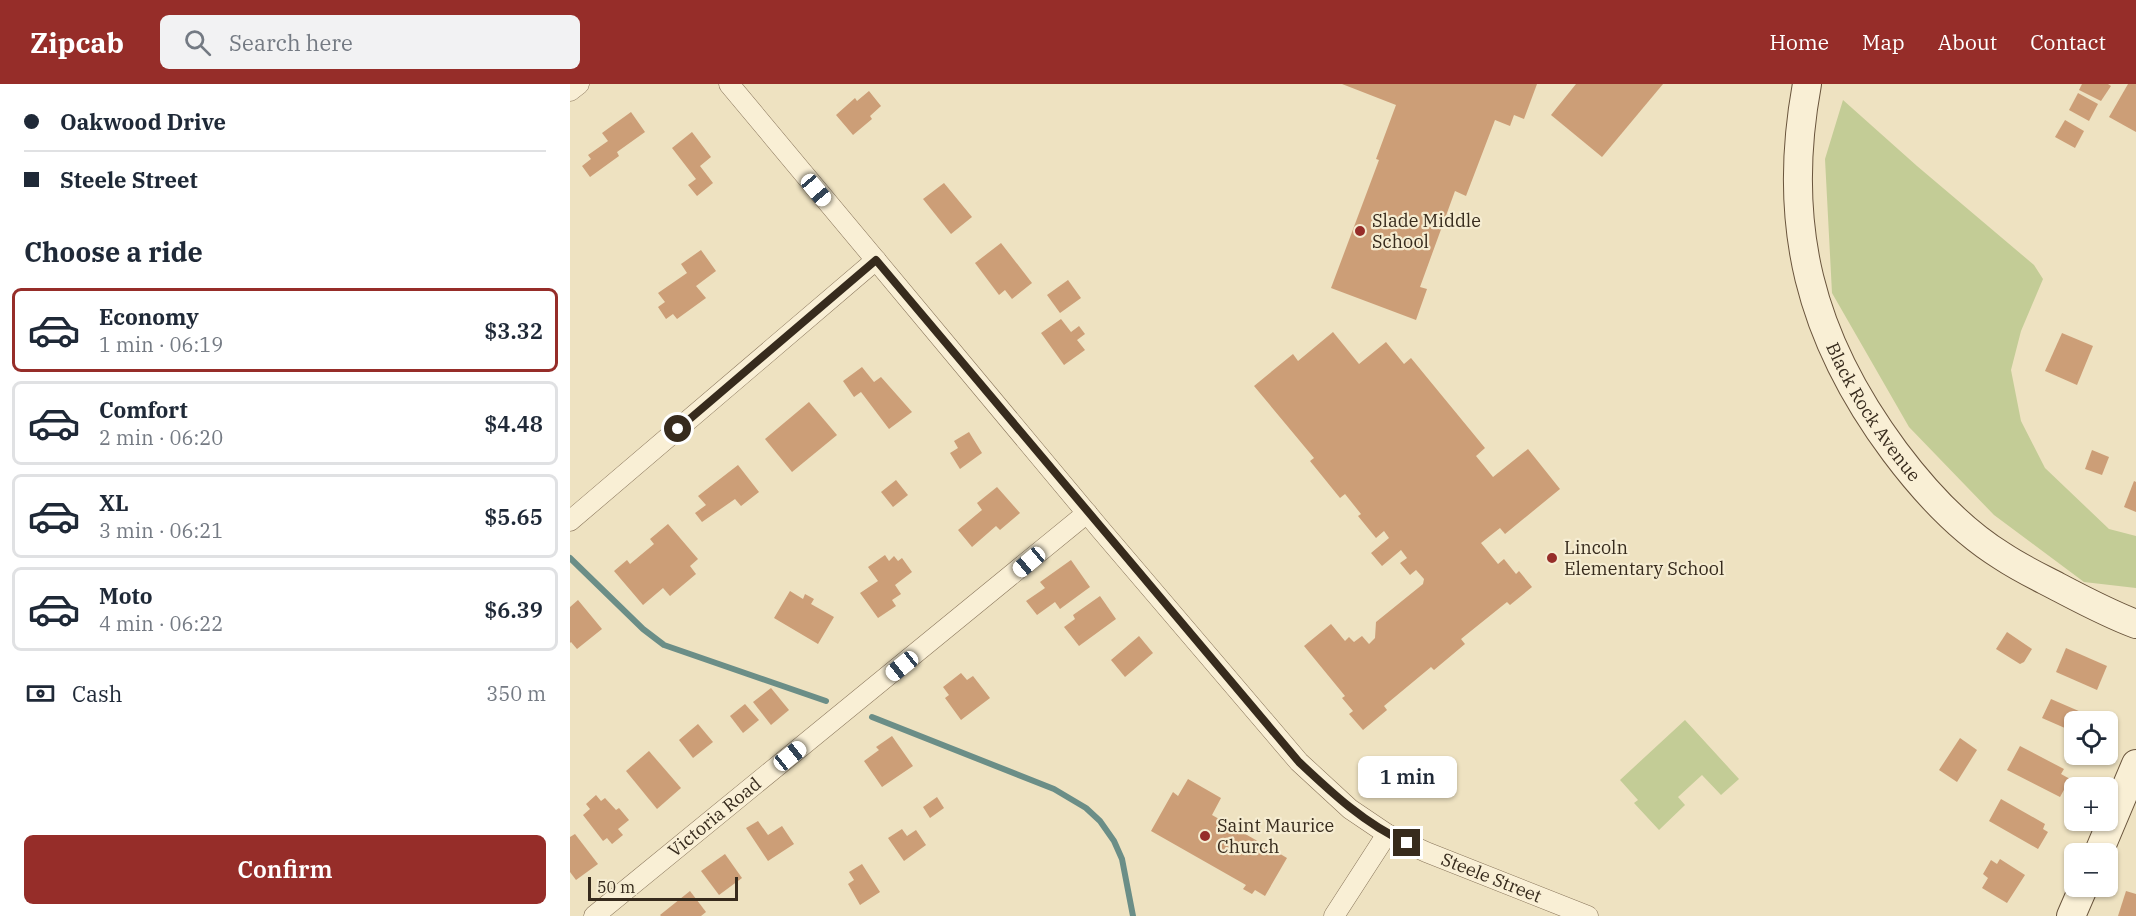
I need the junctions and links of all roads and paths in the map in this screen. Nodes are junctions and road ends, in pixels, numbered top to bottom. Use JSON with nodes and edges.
{"nodes":[{"id":1,"x":579,"y":84,"type":"edge"},
{"id":2,"x":729,"y":84,"type":"edge"},
{"id":3,"x":1807,"y":84,"type":"edge"},
{"id":4,"x":570,"y":91,"type":"edge"},
{"id":5,"x":876,"y":260,"type":"junction"},
{"id":6,"x":1088,"y":513,"type":"junction"},
{"id":7,"x":570,"y":521,"type":"edge"},
{"id":8,"x":2136,"y":624,"type":"edge"},
{"id":9,"x":2136,"y":764,"type":"edge"},
{"id":10,"x":1387,"y":834,"type":"junction"},
{"id":11,"x":2103,"y":843,"type":"edge"},
{"id":12,"x":2079,"y":897,"type":"edge"},
{"id":13,"x":594,"y":916,"type":"edge"},
{"id":14,"x":1334,"y":916,"type":"edge"},
{"id":15,"x":1588,"y":916,"type":"edge"},
{"id":16,"x":2071,"y":916,"type":"edge"}],
"edges":[{"from":1,"to":4,"type":"street"},
{"from":2,"to":5,"type":"street","name":"Steele Street"},
{"from":3,"to":8,"type":"street","name":"Black Rock Avenue"},
{"from":5,"to":6,"type":"street","name":"Steele Street"},
{"from":5,"to":7,"type":"street"},
{"from":6,"to":10,"type":"street","name":"Steele Street"},
{"from":6,"to":13,"type":"street","name":"Victoria Road"},
{"from":9,"to":11,"type":"street"},
{"from":10,"to":14,"type":"street"},
{"from":10,"to":15,"type":"street","name":"Steele Street"},
{"from":12,"to":16,"type":"street"}]}
